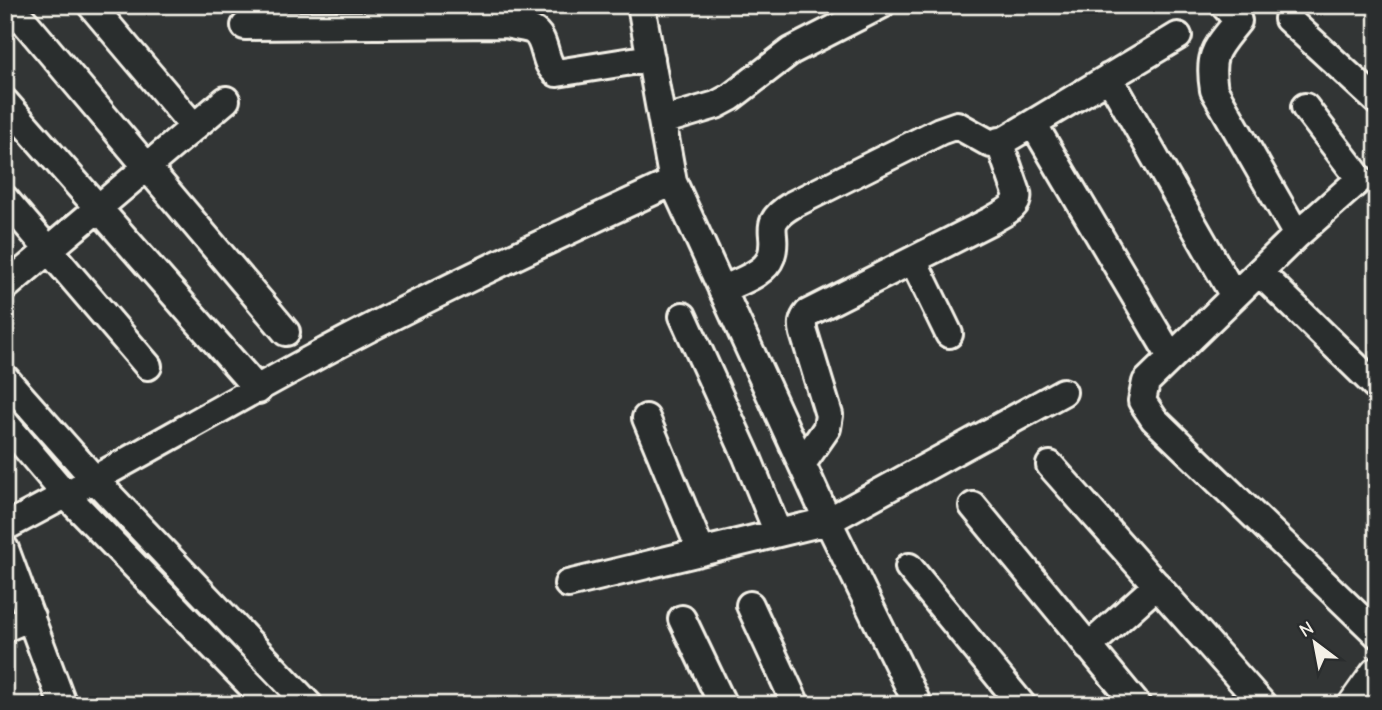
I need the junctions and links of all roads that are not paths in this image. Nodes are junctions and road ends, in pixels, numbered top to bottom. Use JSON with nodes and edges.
{"nodes":[{"id":1,"x":91,"y":5,"type":"edge"},
{"id":2,"x":641,"y":5,"type":"edge"},
{"id":3,"x":881,"y":5,"type":"edge"},
{"id":4,"x":1224,"y":5,"type":"edge"},
{"id":5,"x":505,"y":14,"type":"edge"},
{"id":6,"x":274,"y":15,"type":"edge"},
{"id":7,"x":419,"y":15,"type":"edge"},
{"id":8,"x":1288,"y":19,"type":"dead end"},
{"id":9,"x":24,"y":22,"type":"dead end"},
{"id":10,"x":245,"y":26,"type":"dead end"},
{"id":11,"x":1178,"y":36,"type":"dead end"},
{"id":12,"x":650,"y":58,"type":"junction"},
{"id":13,"x":1109,"y":77,"type":"junction"},
{"id":14,"x":226,"y":100,"type":"dead end"},
{"id":15,"x":1377,"y":101,"type":"edge"},
{"id":16,"x":5,"y":102,"type":"edge"},
{"id":17,"x":1305,"y":107,"type":"dead end"},
{"id":18,"x":662,"y":121,"type":"junction"},
{"id":19,"x":1034,"y":125,"type":"junction"},
{"id":20,"x":194,"y":127,"type":"junction"},
{"id":21,"x":999,"y":141,"type":"junction"},
{"id":22,"x":148,"y":166,"type":"junction"},
{"id":23,"x":673,"y":183,"type":"junction"},
{"id":24,"x":5,"y":199,"type":"edge"},
{"id":25,"x":97,"y":209,"type":"junction"},
{"id":26,"x":1297,"y":235,"type":"junction"},
{"id":27,"x":49,"y":250,"type":"junction"},
{"id":28,"x":913,"y":260,"type":"junction"},
{"id":29,"x":1259,"y":272,"type":"junction"},
{"id":30,"x":5,"y":287,"type":"edge"},
{"id":31,"x":722,"y":290,"type":"junction"},
{"id":32,"x":1234,"y":296,"type":"junction"},
{"id":33,"x":683,"y":316,"type":"dead end"},
{"id":34,"x":286,"y":332,"type":"dead end"},
{"id":35,"x":949,"y":334,"type":"dead end"},
{"id":36,"x":1171,"y":357,"type":"junction"},
{"id":37,"x":148,"y":366,"type":"dead end"},
{"id":38,"x":5,"y":378,"type":"edge"},
{"id":39,"x":1377,"y":387,"type":"edge"},
{"id":40,"x":258,"y":390,"type":"junction"},
{"id":41,"x":1063,"y":392,"type":"dead end"},
{"id":42,"x":646,"y":418,"type":"dead end"},
{"id":43,"x":5,"y":424,"type":"edge"},
{"id":44,"x":802,"y":464,"type":"junction"},
{"id":45,"x":1050,"y":465,"type":"dead end"},
{"id":46,"x":96,"y":481,"type":"junction"},
{"id":47,"x":66,"y":495,"type":"junction"},
{"id":48,"x":973,"y":506,"type":"dead end"},
{"id":49,"x":828,"y":521,"type":"junction"},
{"id":50,"x":5,"y":527,"type":"edge"},
{"id":51,"x":778,"y":533,"type":"junction"},
{"id":52,"x":5,"y":549,"type":"edge"},
{"id":53,"x":701,"y":551,"type":"junction"},
{"id":54,"x":909,"y":567,"type":"dead end"},
{"id":55,"x":568,"y":584,"type":"dead end"},
{"id":56,"x":1157,"y":585,"type":"junction"},
{"id":57,"x":750,"y":605,"type":"dead end"},
{"id":58,"x":31,"y":617,"type":"junction"},
{"id":59,"x":682,"y":619,"type":"dead end"},
{"id":60,"x":5,"y":628,"type":"edge"},
{"id":61,"x":1377,"y":634,"type":"edge"},
{"id":62,"x":1088,"y":647,"type":"junction"},
{"id":63,"x":1377,"y":674,"type":"edge"},
{"id":64,"x":1125,"y":701,"type":"edge"},
{"id":65,"x":63,"y":705,"type":"edge"},
{"id":66,"x":270,"y":705,"type":"edge"},
{"id":67,"x":309,"y":705,"type":"edge"},
{"id":68,"x":723,"y":705,"type":"edge"},
{"id":69,"x":796,"y":705,"type":"edge"},
{"id":70,"x":918,"y":705,"type":"edge"},
{"id":71,"x":1022,"y":705,"type":"edge"},
{"id":72,"x":1263,"y":705,"type":"edge"},
{"id":73,"x":1355,"y":705,"type":"edge"}],
"edges":[{"from":1,"to":20,"type":"street"},
{"from":2,"to":12,"type":"street"},
{"from":3,"to":18,"type":"street"},
{"from":4,"to":26,"type":"street"},
{"from":5,"to":7,"type":"street"},
{"from":5,"to":12,"type":"street"},
{"from":6,"to":7,"type":"street"},
{"from":6,"to":10,"type":"street"},
{"from":8,"to":15,"type":"street"},
{"from":9,"to":22,"type":"street"},
{"from":11,"to":13,"type":"street"},
{"from":12,"to":18,"type":"street"},
{"from":13,"to":19,"type":"street"},
{"from":13,"to":32,"type":"street"},
{"from":14,"to":20,"type":"street"},
{"from":16,"to":25,"type":"street"},
{"from":17,"to":26,"type":"street"},
{"from":18,"to":23,"type":"street"},
{"from":19,"to":21,"type":"street"},
{"from":19,"to":36,"type":"street"},
{"from":20,"to":22,"type":"street"},
{"from":21,"to":28,"type":"street"},
{"from":21,"to":31,"type":"street"},
{"from":22,"to":25,"type":"street"},
{"from":22,"to":34,"type":"street"},
{"from":23,"to":31,"type":"street"},
{"from":23,"to":40,"type":"street"},
{"from":24,"to":27,"type":"street"},
{"from":25,"to":27,"type":"street"},
{"from":25,"to":40,"type":"street"},
{"from":26,"to":29,"type":"street"},
{"from":27,"to":30,"type":"street"},
{"from":27,"to":37,"type":"street"},
{"from":28,"to":35,"type":"street"},
{"from":28,"to":44,"type":"street"},
{"from":29,"to":32,"type":"street"},
{"from":29,"to":39,"type":"street"},
{"from":31,"to":44,"type":"street"},
{"from":32,"to":36,"type":"street"},
{"from":33,"to":51,"type":"street"},
{"from":36,"to":61,"type":"street"},
{"from":38,"to":46,"type":"street"},
{"from":40,"to":46,"type":"street"},
{"from":41,"to":49,"type":"street"},
{"from":42,"to":53,"type":"street"},
{"from":43,"to":47,"type":"street"},
{"from":44,"to":49,"type":"street"},
{"from":45,"to":56,"type":"street"},
{"from":46,"to":47,"type":"street"},
{"from":46,"to":67,"type":"street"},
{"from":47,"to":50,"type":"street"},
{"from":47,"to":66,"type":"street"},
{"from":48,"to":62,"type":"street"},
{"from":49,"to":51,"type":"street"},
{"from":49,"to":70,"type":"street"},
{"from":51,"to":53,"type":"street"},
{"from":52,"to":58,"type":"street"},
{"from":53,"to":55,"type":"street"},
{"from":54,"to":71,"type":"street"},
{"from":56,"to":62,"type":"street"},
{"from":56,"to":72,"type":"street"},
{"from":57,"to":69,"type":"street"},
{"from":58,"to":60,"type":"street"},
{"from":58,"to":65,"type":"street"},
{"from":59,"to":68,"type":"street"},
{"from":62,"to":64,"type":"street"},
{"from":63,"to":73,"type":"main road"}]}
